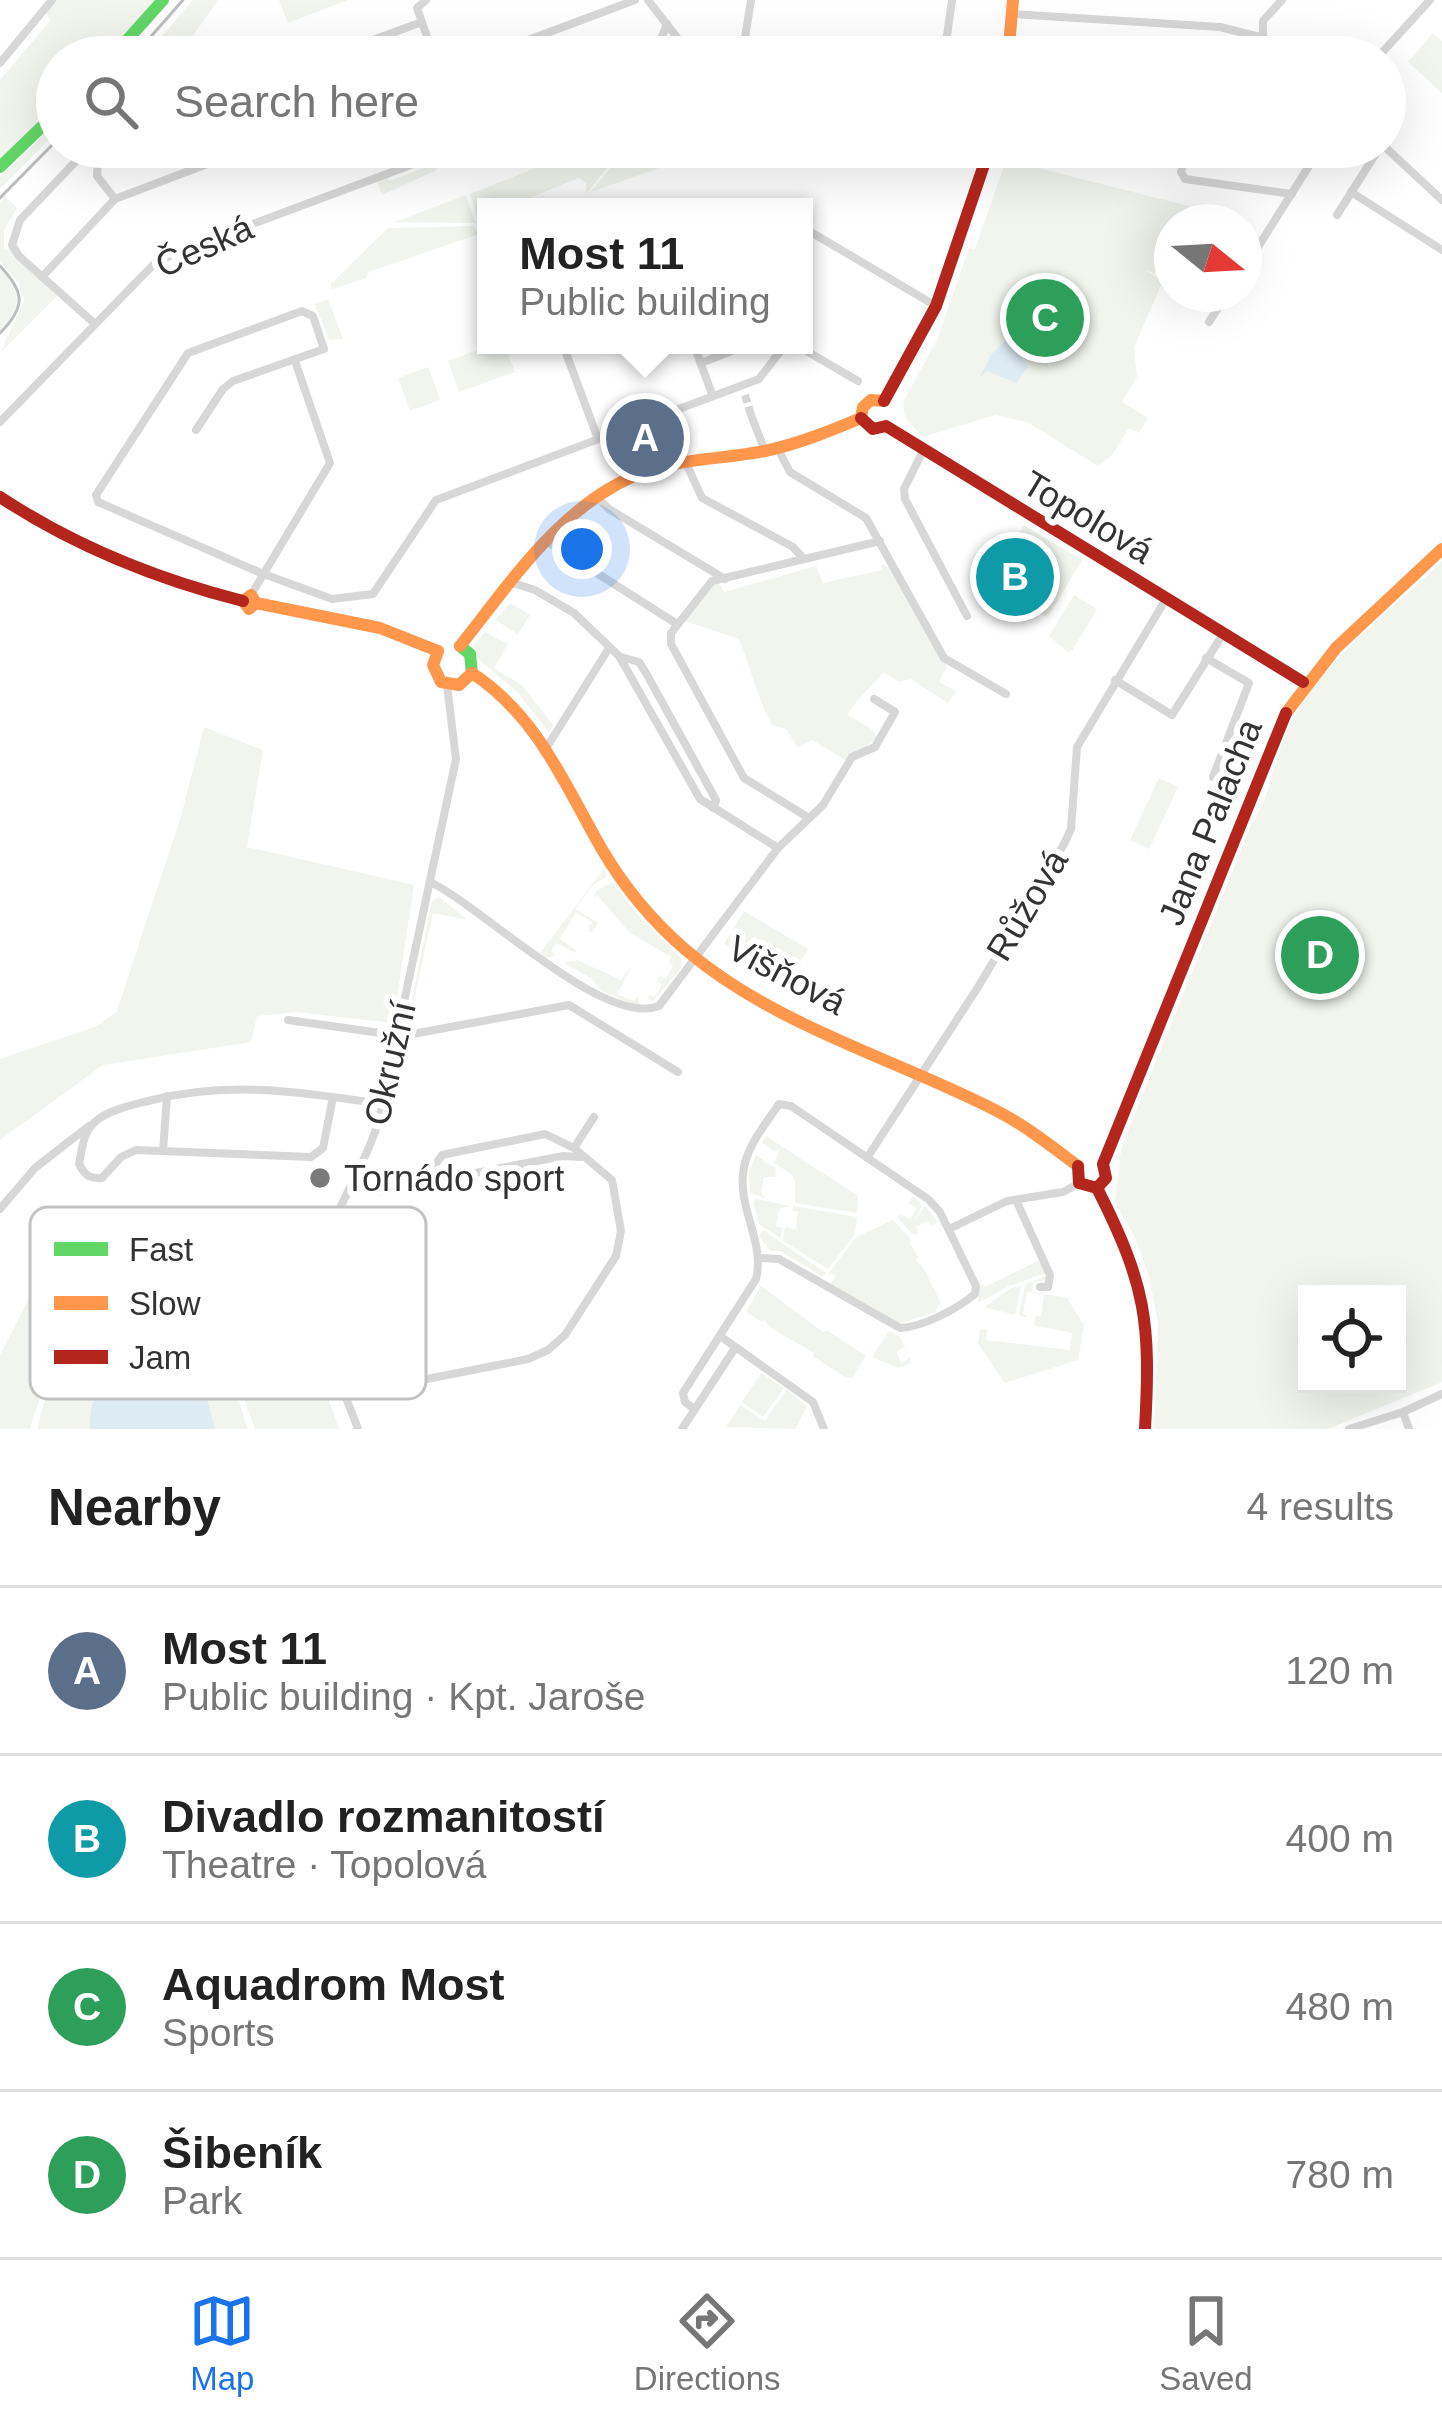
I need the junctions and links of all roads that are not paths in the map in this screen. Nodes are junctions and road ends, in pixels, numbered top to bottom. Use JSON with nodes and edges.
{"nodes":[{"id":1,"x":52,"y":0,"type":"edge"},
{"id":2,"x":163,"y":0,"type":"edge"},
{"id":3,"x":426,"y":0,"type":"edge"},
{"id":4,"x":635,"y":0,"type":"edge"},
{"id":5,"x":648,"y":0,"type":"edge"},
{"id":6,"x":752,"y":0,"type":"edge"},
{"id":7,"x":952,"y":0,"type":"edge"},
{"id":8,"x":1282,"y":0,"type":"edge"},
{"id":9,"x":1430,"y":0,"type":"edge"},
{"id":10,"x":1012,"y":7,"type":"edge"},
{"id":11,"x":422,"y":22,"type":"junction"},
{"id":12,"x":668,"y":22,"type":"junction"},
{"id":13,"x":131,"y":36,"type":"edge"},
{"id":14,"x":384,"y":36,"type":"edge"},
{"id":15,"x":427,"y":36,"type":"edge"},
{"id":16,"x":539,"y":36,"type":"edge"},
{"id":17,"x":662,"y":36,"type":"edge"},
{"id":18,"x":678,"y":36,"type":"edge"},
{"id":19,"x":746,"y":36,"type":"edge"},
{"id":20,"x":947,"y":36,"type":"edge"},
{"id":21,"x":1256,"y":36,"type":"edge"},
{"id":22,"x":1264,"y":36,"type":"edge"},
{"id":23,"x":1397,"y":36,"type":"edge"},
{"id":24,"x":0,"y":63,"type":"edge"},
{"id":25,"x":36,"y":132,"type":"edge"},
{"id":26,"x":0,"y":167,"type":"edge"},
{"id":27,"x":69,"y":168,"type":"edge"},
{"id":28,"x":98,"y":168,"type":"edge"},
{"id":29,"x":197,"y":168,"type":"edge"},
{"id":30,"x":402,"y":168,"type":"edge"},
{"id":31,"x":979,"y":168,"type":"edge"},
{"id":32,"x":1182,"y":168,"type":"edge"},
{"id":33,"x":1309,"y":168,"type":"edge"},
{"id":34,"x":1368,"y":168,"type":"edge"},
{"id":35,"x":1406,"y":168,"type":"edge"},
{"id":36,"x":1352,"y":192,"type":"junction"},
{"id":37,"x":1292,"y":194,"type":"junction"},
{"id":38,"x":115,"y":199,"type":"junction"},
{"id":39,"x":1442,"y":200,"type":"edge"},
{"id":40,"x":1336,"y":215,"type":"dead end"},
{"id":41,"x":813,"y":233,"type":"edge"},
{"id":42,"x":1262,"y":241,"type":"edge"},
{"id":43,"x":1442,"y":250,"type":"edge"},
{"id":44,"x":43,"y":277,"type":"junction"},
{"id":45,"x":936,"y":306,"type":"junction"},
{"id":46,"x":1216,"y":312,"type":"edge"},
{"id":47,"x":1209,"y":322,"type":"dead end"},
{"id":48,"x":95,"y":324,"type":"junction"},
{"id":49,"x":566,"y":354,"type":"edge"},
{"id":50,"x":697,"y":354,"type":"edge"},
{"id":51,"x":725,"y":354,"type":"edge"},
{"id":52,"x":779,"y":354,"type":"edge"},
{"id":53,"x":812,"y":354,"type":"edge"},
{"id":54,"x":295,"y":360,"type":"junction"},
{"id":55,"x":701,"y":364,"type":"junction"},
{"id":56,"x":858,"y":381,"type":"dead end"},
{"id":57,"x":712,"y":395,"type":"junction"},
{"id":58,"x":884,"y":401,"type":"junction"},
{"id":59,"x":751,"y":415,"type":"tunnel mouth"},
{"id":60,"x":861,"y":418,"type":"junction"},
{"id":61,"x":0,"y":422,"type":"edge"},
{"id":62,"x":886,"y":426,"type":"junction"},
{"id":63,"x":196,"y":430,"type":"dead end"},
{"id":64,"x":598,"y":440,"type":"junction"},
{"id":65,"x":771,"y":449,"type":"junction"},
{"id":66,"x":923,"y":451,"type":"junction"},
{"id":67,"x":686,"y":464,"type":"junction"},
{"id":68,"x":0,"y":497,"type":"edge"},
{"id":69,"x":596,"y":497,"type":"junction"},
{"id":70,"x":880,"y":541,"type":"junction"},
{"id":71,"x":548,"y":542,"type":"junction"},
{"id":72,"x":1442,"y":549,"type":"edge"},
{"id":73,"x":804,"y":559,"type":"junction"},
{"id":74,"x":261,"y":574,"type":"junction"},
{"id":75,"x":726,"y":580,"type":"junction"},
{"id":76,"x":513,"y":583,"type":"junction"},
{"id":77,"x":1166,"y":599,"type":"junction"},
{"id":78,"x":250,"y":600,"type":"junction"},
{"id":79,"x":967,"y":616,"type":"dead end"},
{"id":80,"x":677,"y":624,"type":"junction"},
{"id":81,"x":1223,"y":633,"type":"junction"},
{"id":82,"x":460,"y":646,"type":"junction"},
{"id":83,"x":609,"y":648,"type":"junction"},
{"id":84,"x":438,"y":651,"type":"junction"},
{"id":85,"x":619,"y":656,"type":"junction"},
{"id":86,"x":1206,"y":658,"type":"junction"},
{"id":87,"x":472,"y":673,"type":"junction"},
{"id":88,"x":1115,"y":680,"type":"junction"},
{"id":89,"x":1304,"y":682,"type":"junction"},
{"id":90,"x":447,"y":685,"type":"junction"},
{"id":91,"x":1006,"y":694,"type":"dead end"},
{"id":92,"x":874,"y":699,"type":"dead end"},
{"id":93,"x":546,"y":748,"type":"junction"},
{"id":94,"x":1213,"y":777,"type":"dead end"},
{"id":95,"x":713,"y":808,"type":"junction"},
{"id":96,"x":808,"y":818,"type":"junction"},
{"id":97,"x":778,"y":848,"type":"junction"},
{"id":98,"x":430,"y":882,"type":"junction"},
{"id":99,"x":696,"y":959,"type":"junction"},
{"id":100,"x":579,"y":985,"type":"junction"},
{"id":101,"x":569,"y":1005,"type":"junction"},
{"id":102,"x":288,"y":1020,"type":"dead end"},
{"id":103,"x":397,"y":1035,"type":"junction"},
{"id":104,"x":678,"y":1072,"type":"dead end"},
{"id":105,"x":923,"y":1076,"type":"junction"},
{"id":106,"x":167,"y":1096,"type":"junction"},
{"id":107,"x":333,"y":1096,"type":"junction"},
{"id":108,"x":382,"y":1104,"type":"junction"},
{"id":109,"x":594,"y":1117,"type":"dead end"},
{"id":110,"x":94,"y":1121,"type":"junction"},
{"id":111,"x":163,"y":1151,"type":"junction"},
{"id":112,"x":577,"y":1153,"type":"junction"},
{"id":113,"x":867,"y":1158,"type":"junction"},
{"id":114,"x":1103,"y":1164,"type":"junction"},
{"id":115,"x":1078,"y":1166,"type":"junction"},
{"id":116,"x":356,"y":1181,"type":"junction"},
{"id":117,"x":423,"y":1183,"type":"junction"},
{"id":118,"x":1079,"y":1183,"type":"junction"},
{"id":119,"x":1096,"y":1188,"type":"junction"},
{"id":120,"x":1016,"y":1200,"type":"junction"},
{"id":121,"x":344,"y":1207,"type":"edge"},
{"id":122,"x":0,"y":1209,"type":"edge"},
{"id":123,"x":949,"y":1229,"type":"junction"},
{"id":124,"x":761,"y":1258,"type":"junction"},
{"id":125,"x":1040,"y":1287,"type":"dead end"},
{"id":126,"x":720,"y":1336,"type":"junction"},
{"id":127,"x":735,"y":1348,"type":"junction"},
{"id":128,"x":426,"y":1379,"type":"edge"},
{"id":129,"x":1442,"y":1394,"type":"edge"},
{"id":130,"x":347,"y":1399,"type":"edge"},
{"id":131,"x":694,"y":1409,"type":"junction"},
{"id":132,"x":1403,"y":1412,"type":"junction"},
{"id":133,"x":358,"y":1429,"type":"edge"},
{"id":134,"x":682,"y":1429,"type":"edge"},
{"id":135,"x":824,"y":1429,"type":"edge"},
{"id":136,"x":1145,"y":1429,"type":"edge"},
{"id":137,"x":1349,"y":1429,"type":"edge"},
{"id":138,"x":1409,"y":1429,"type":"edge"}],
"edges":[{"from":1,"to":24,"type":"street"},
{"from":2,"to":13,"type":"street"},
{"from":3,"to":11,"type":"street"},
{"from":4,"to":16,"type":"street"},
{"from":5,"to":12,"type":"street"},
{"from":6,"to":19,"type":"street"},
{"from":7,"to":20,"type":"street"},
{"from":8,"to":22,"type":"street"},
{"from":9,"to":23,"type":"street"},
{"from":10,"to":21,"type":"street"},
{"from":11,"to":14,"type":"street"},
{"from":11,"to":15,"type":"street"},
{"from":12,"to":17,"type":"street"},
{"from":12,"to":18,"type":"street"},
{"from":25,"to":26,"type":"street"},
{"from":27,"to":44,"type":"street"},
{"from":28,"to":38,"type":"street"},
{"from":29,"to":38,"type":"street"},
{"from":30,"to":48,"type":"street","name":"Česká"},
{"from":31,"to":45,"type":"street"},
{"from":32,"to":37,"type":"street"},
{"from":33,"to":37,"type":"street"},
{"from":34,"to":36,"type":"street"},
{"from":35,"to":39,"type":"street"},
{"from":36,"to":40,"type":"street"},
{"from":36,"to":43,"type":"street"},
{"from":37,"to":42,"type":"street"},
{"from":38,"to":44,"type":"street"},
{"from":41,"to":45,"type":"street"},
{"from":44,"to":48,"type":"street"},
{"from":45,"to":58,"type":"street"},
{"from":46,"to":47,"type":"street"},
{"from":48,"to":61,"type":"street","name":"Česká"},
{"from":49,"to":64,"type":"street"},
{"from":50,"to":55,"type":"street"},
{"from":51,"to":55,"type":"street"},
{"from":52,"to":57,"type":"street"},
{"from":53,"to":56,"type":"street"},
{"from":54,"to":63,"type":"street"},
{"from":54,"to":74,"type":"street"},
{"from":54,"to":74,"type":"street"},
{"from":55,"to":57,"type":"street"},
{"from":57,"to":64,"type":"street"},
{"from":58,"to":60,"type":"street"},
{"from":58,"to":62,"type":"street"},
{"from":59,"to":65,"type":"street"},
{"from":60,"to":62,"type":"street","name":"Topolová"},
{"from":60,"to":65,"type":"street"},
{"from":62,"to":66,"type":"street","name":"Topolová"},
{"from":64,"to":74,"type":"street"},
{"from":65,"to":67,"type":"street"},
{"from":65,"to":70,"type":"street"},
{"from":66,"to":77,"type":"street","name":"Topolová"},
{"from":66,"to":79,"type":"street"},
{"from":67,"to":69,"type":"street"},
{"from":67,"to":73,"type":"street"},
{"from":68,"to":78,"type":"street"},
{"from":69,"to":71,"type":"street"},
{"from":69,"to":75,"type":"street"},
{"from":70,"to":73,"type":"street"},
{"from":70,"to":91,"type":"street"},
{"from":71,"to":76,"type":"street"},
{"from":71,"to":80,"type":"street"},
{"from":72,"to":89,"type":"street","name":"Jana Palacha"},
{"from":73,"to":75,"type":"street"},
{"from":74,"to":78,"type":"street"},
{"from":75,"to":80,"type":"street"},
{"from":76,"to":82,"type":"street"},
{"from":76,"to":83,"type":"street"},
{"from":77,"to":81,"type":"street","name":"Topolová"},
{"from":77,"to":88,"type":"street","name":"Růžová"},
{"from":78,"to":84,"type":"street"},
{"from":80,"to":96,"type":"street"},
{"from":81,"to":86,"type":"street"},
{"from":81,"to":89,"type":"street","name":"Topolová"},
{"from":82,"to":84,"type":"street"},
{"from":82,"to":87,"type":"street"},
{"from":83,"to":85,"type":"street"},
{"from":83,"to":93,"type":"street"},
{"from":84,"to":90,"type":"street"},
{"from":85,"to":95,"type":"street"},
{"from":85,"to":95,"type":"street"},
{"from":86,"to":88,"type":"street"},
{"from":86,"to":94,"type":"street"},
{"from":87,"to":90,"type":"street"},
{"from":87,"to":93,"type":"street","name":"Višňová"},
{"from":88,"to":105,"type":"street","name":"Růžová"},
{"from":89,"to":114,"type":"street","name":"Jana Palacha"},
{"from":90,"to":98,"type":"street","name":"Okružní"},
{"from":92,"to":96,"type":"street"},
{"from":93,"to":99,"type":"street","name":"Višňová"},
{"from":95,"to":97,"type":"street"},
{"from":96,"to":97,"type":"street"},
{"from":97,"to":99,"type":"street"},
{"from":98,"to":100,"type":"street"},
{"from":98,"to":103,"type":"street","name":"Okružní"},
{"from":99,"to":100,"type":"street"},
{"from":99,"to":105,"type":"street","name":"Višňová"},
{"from":100,"to":101,"type":"street"},
{"from":101,"to":103,"type":"street"},
{"from":101,"to":104,"type":"street"},
{"from":102,"to":103,"type":"street"},
{"from":103,"to":108,"type":"street","name":"Okružní"},
{"from":105,"to":113,"type":"street","name":"Růžová"},
{"from":105,"to":115,"type":"street","name":"Višňová"},
{"from":106,"to":107,"type":"street"},
{"from":106,"to":110,"type":"street"},
{"from":106,"to":111,"type":"street"},
{"from":107,"to":108,"type":"street"},
{"from":107,"to":111,"type":"street"},
{"from":108,"to":116,"type":"street","name":"Okružní"},
{"from":109,"to":112,"type":"street"},
{"from":110,"to":111,"type":"street"},
{"from":110,"to":122,"type":"street"},
{"from":112,"to":117,"type":"street"},
{"from":112,"to":117,"type":"street"},
{"from":112,"to":128,"type":"street"},
{"from":113,"to":123,"type":"street"},
{"from":113,"to":124,"type":"street"},
{"from":114,"to":115,"type":"street"},
{"from":114,"to":119,"type":"street","name":"Jana Palacha"},
{"from":115,"to":118,"type":"street"},
{"from":116,"to":117,"type":"street"},
{"from":116,"to":121,"type":"street","name":"Okružní"},
{"from":118,"to":119,"type":"street"},
{"from":118,"to":120,"type":"street"},
{"from":119,"to":136,"type":"street"},
{"from":120,"to":123,"type":"street"},
{"from":120,"to":125,"type":"street"},
{"from":123,"to":124,"type":"street"},
{"from":124,"to":126,"type":"street"},
{"from":126,"to":127,"type":"street"},
{"from":126,"to":131,"type":"street"},
{"from":127,"to":131,"type":"street"},
{"from":127,"to":135,"type":"street"},
{"from":129,"to":132,"type":"street"},
{"from":130,"to":133,"type":"street","name":"Okružní"},
{"from":131,"to":134,"type":"street"},
{"from":132,"to":137,"type":"street"},
{"from":132,"to":138,"type":"street"}]}
